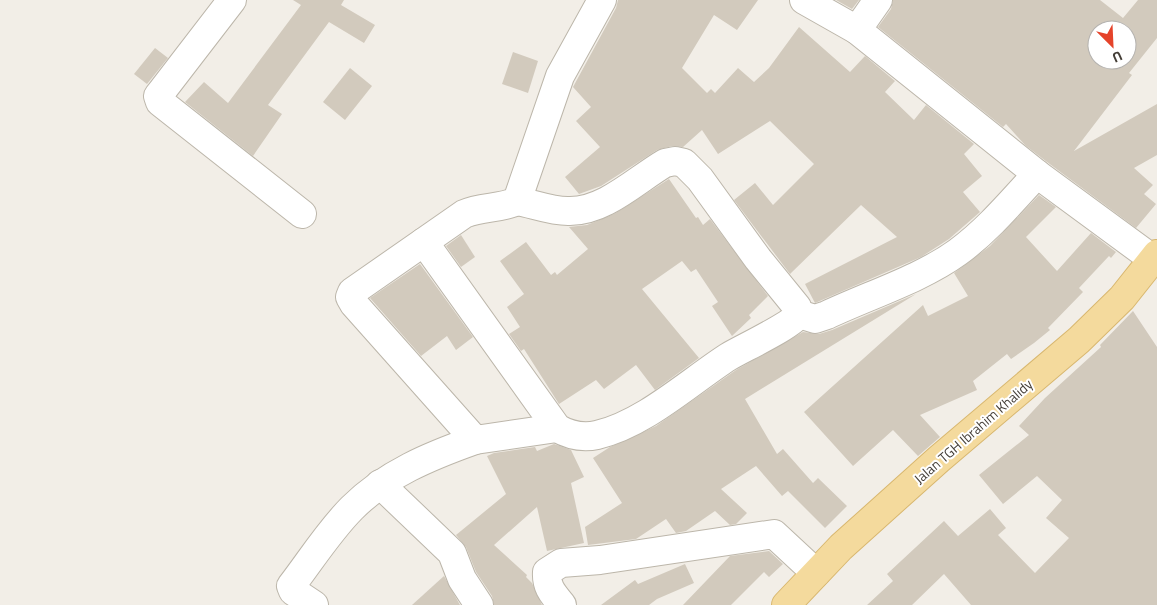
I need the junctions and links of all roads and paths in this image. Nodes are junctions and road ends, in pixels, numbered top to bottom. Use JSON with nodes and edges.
{"nodes":[{"id":1,"x":232,"y":0,"type":"edge"},
{"id":2,"x":602,"y":0,"type":"edge"},
{"id":3,"x":804,"y":0,"type":"edge"},
{"id":4,"x":878,"y":0,"type":"edge"},
{"id":5,"x":857,"y":30,"type":"junction"},
{"id":6,"x":1037,"y":174,"type":"junction"},
{"id":7,"x":517,"y":201,"type":"junction"},
{"id":8,"x":302,"y":214,"type":"dead end"},
{"id":9,"x":424,"y":242,"type":"junction"},
{"id":10,"x":1155,"y":257,"type":"edge"},
{"id":11,"x":799,"y":314,"type":"junction"},
{"id":12,"x":557,"y":428,"type":"junction"},
{"id":13,"x":475,"y":440,"type":"junction"},
{"id":14,"x":380,"y":484,"type":"junction"},
{"id":15,"x":816,"y":572,"type":"junction"},
{"id":16,"x":314,"y":605,"type":"edge"},
{"id":17,"x":479,"y":605,"type":"edge"},
{"id":18,"x":562,"y":605,"type":"edge"},
{"id":19,"x":786,"y":605,"type":"edge"}],
"edges":[{"from":1,"to":8,"type":"street"},
{"from":2,"to":7,"type":"street"},
{"from":3,"to":5,"type":"street"},
{"from":4,"to":5,"type":"street"},
{"from":5,"to":6,"type":"street"},
{"from":6,"to":10,"type":"street"},
{"from":6,"to":11,"type":"street"},
{"from":7,"to":9,"type":"street"},
{"from":7,"to":11,"type":"street"},
{"from":9,"to":12,"type":"street"},
{"from":9,"to":13,"type":"street"},
{"from":10,"to":15,"type":"main road","name":"Jalan TGH Ibrahim Khalidy"},
{"from":11,"to":12,"type":"street"},
{"from":12,"to":13,"type":"street"},
{"from":13,"to":14,"type":"street"},
{"from":14,"to":16,"type":"street"},
{"from":14,"to":17,"type":"street"},
{"from":15,"to":18,"type":"street"},
{"from":15,"to":19,"type":"main road","name":"Jalan TGH Ibrahim Khalidy"}]}
